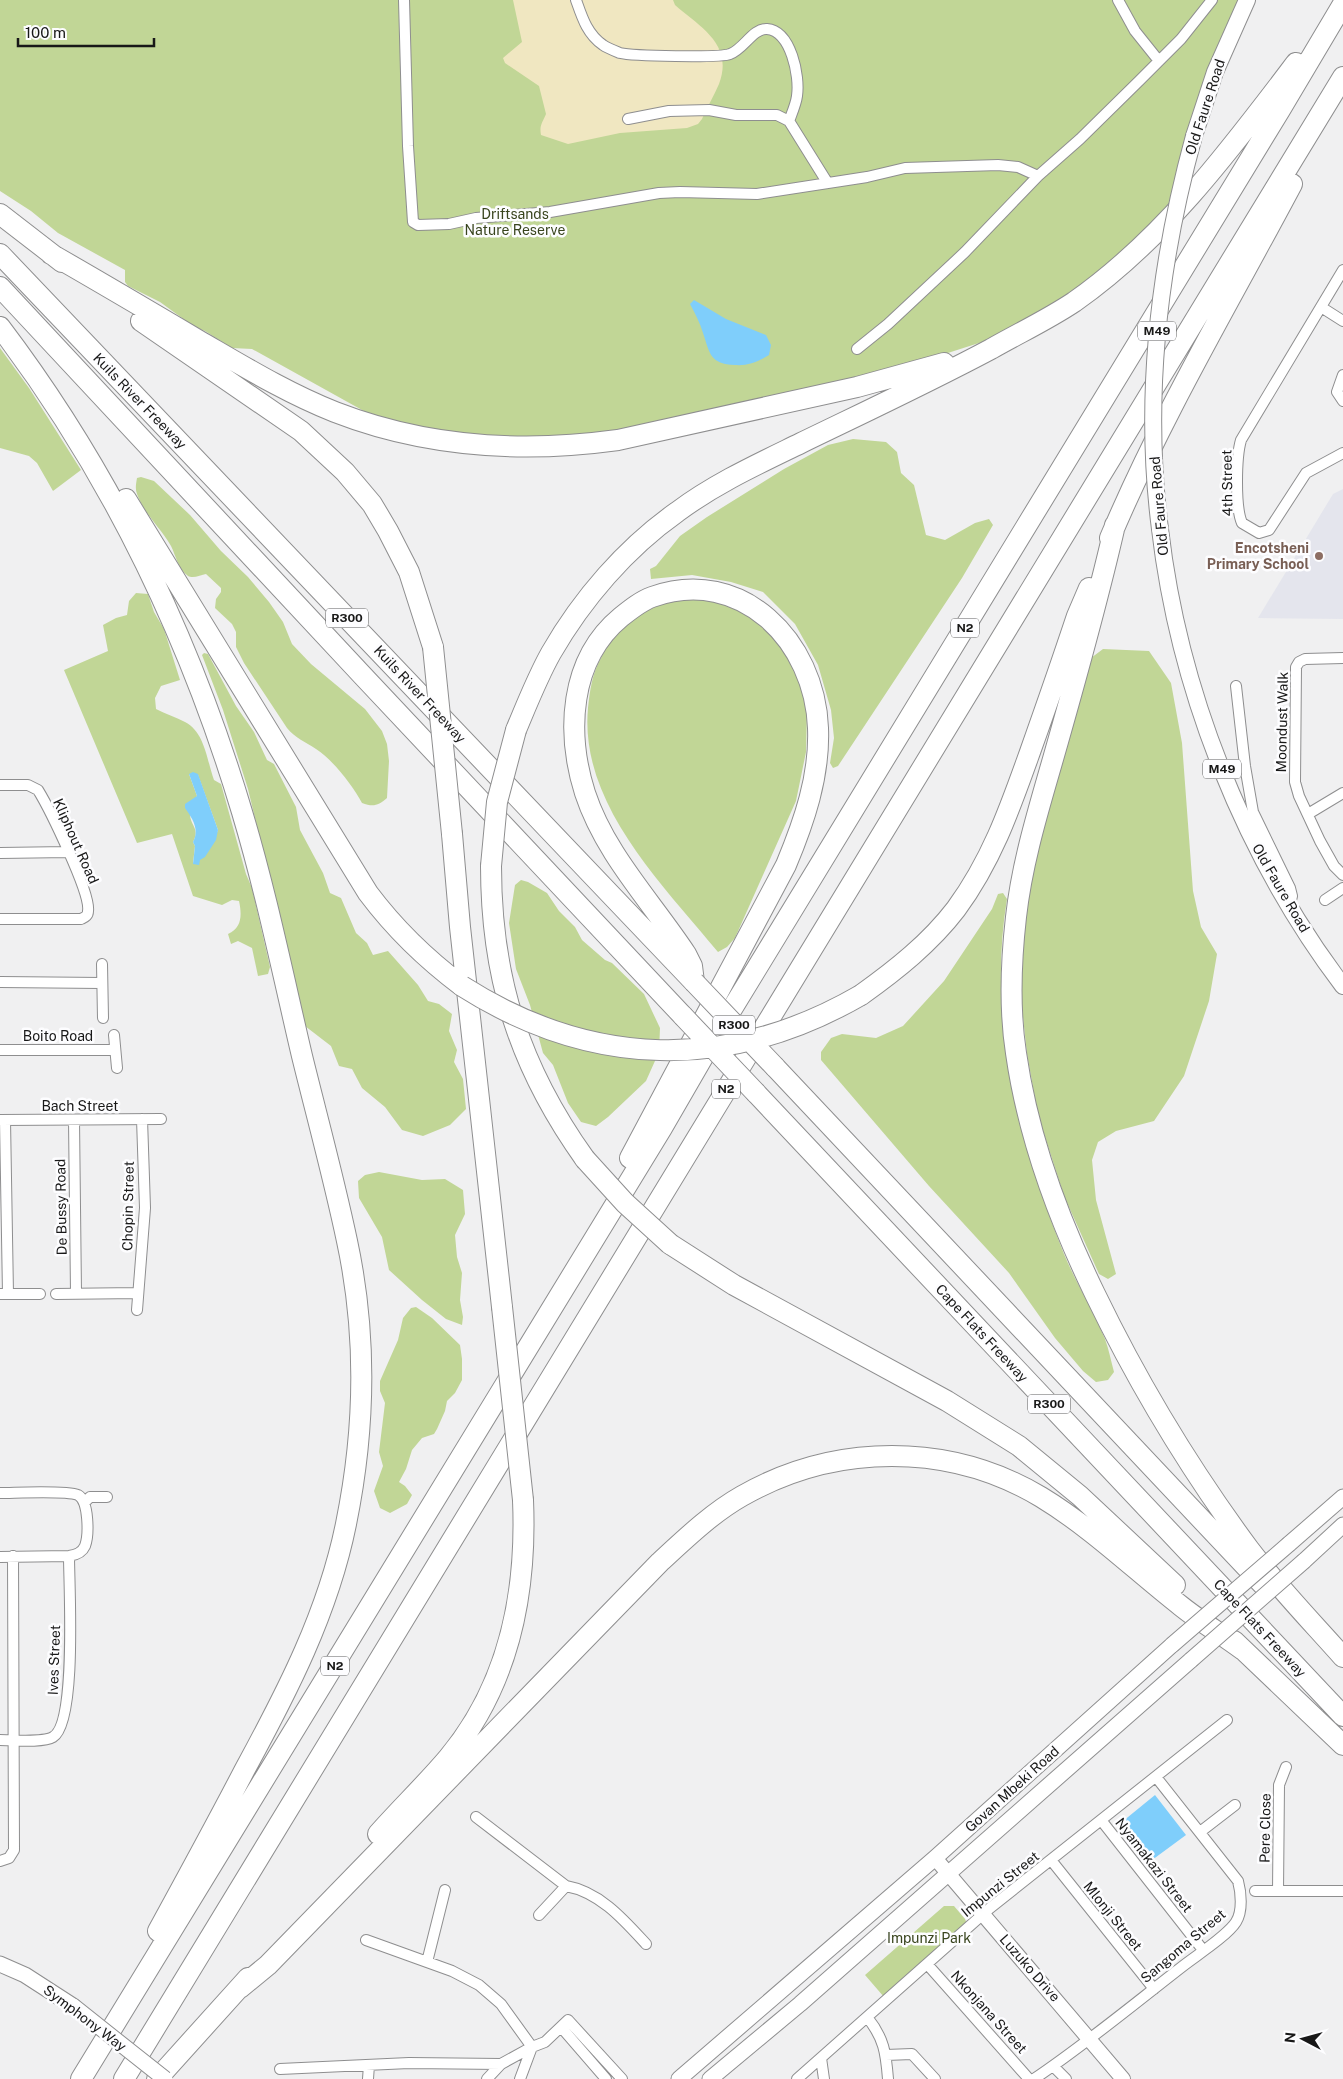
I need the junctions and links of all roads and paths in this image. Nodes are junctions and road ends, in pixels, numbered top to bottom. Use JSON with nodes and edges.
{"nodes":[{"id":1,"x":404,"y":0,"type":"edge"},
{"id":2,"x":576,"y":0,"type":"edge"},
{"id":3,"x":1118,"y":0,"type":"edge"},
{"id":4,"x":1212,"y":0,"type":"edge"},
{"id":5,"x":1247,"y":0,"type":"edge"},
{"id":6,"x":1343,"y":4,"type":"edge"},
{"id":7,"x":1159,"y":62,"type":"junction"},
{"id":8,"x":1343,"y":77,"type":"edge"},
{"id":9,"x":1330,"y":100,"type":"junction"},
{"id":10,"x":628,"y":119,"type":"dead end"},
{"id":11,"x":789,"y":121,"type":"junction"},
{"id":12,"x":1038,"y":176,"type":"junction"},
{"id":13,"x":827,"y":182,"type":"junction"},
{"id":14,"x":0,"y":214,"type":"edge"},
{"id":15,"x":0,"y":254,"type":"edge"},
{"id":16,"x":51,"y":254,"type":"junction"},
{"id":17,"x":1343,"y":270,"type":"edge"},
{"id":18,"x":0,"y":287,"type":"edge"},
{"id":19,"x":1321,"y":307,"type":"junction"},
{"id":20,"x":0,"y":316,"type":"edge"},
{"id":21,"x":1343,"y":321,"type":"edge"},
{"id":22,"x":0,"y":327,"type":"edge"},
{"id":23,"x":994,"y":347,"type":"junction"},
{"id":24,"x":858,"y":349,"type":"dead end"},
{"id":25,"x":1343,"y":375,"type":"edge"},
{"id":26,"x":1343,"y":401,"type":"edge"},
{"id":27,"x":1343,"y":453,"type":"edge"},
{"id":28,"x":1115,"y":525,"type":"junction"},
{"id":29,"x":1343,"y":658,"type":"edge"},
{"id":30,"x":1236,"y":686,"type":"dead end"},
{"id":31,"x":0,"y":785,"type":"edge"},
{"id":32,"x":1343,"y":793,"type":"edge"},
{"id":33,"x":1308,"y":814,"type":"junction"},
{"id":34,"x":68,"y":852,"type":"junction"},
{"id":35,"x":0,"y":853,"type":"edge"},
{"id":36,"x":1343,"y":875,"type":"edge"},
{"id":37,"x":1343,"y":888,"type":"edge"},
{"id":38,"x":1325,"y":900,"type":"dead end"},
{"id":39,"x":1290,"y":906,"type":"junction"},
{"id":40,"x":0,"y":920,"type":"edge"},
{"id":41,"x":102,"y":964,"type":"dead end"},
{"id":42,"x":0,"y":982,"type":"edge"},
{"id":43,"x":694,"y":982,"type":"junction"},
{"id":44,"x":102,"y":983,"type":"junction"},
{"id":45,"x":1343,"y":986,"type":"edge"},
{"id":46,"x":683,"y":1016,"type":"joint"},
{"id":47,"x":103,"y":1018,"type":"dead end"},
{"id":48,"x":114,"y":1035,"type":"dead end"},
{"id":49,"x":0,"y":1050,"type":"edge"},
{"id":50,"x":115,"y":1050,"type":"junction"},
{"id":51,"x":117,"y":1068,"type":"dead end"},
{"id":52,"x":142,"y":1119,"type":"junction"},
{"id":53,"x":161,"y":1119,"type":"dead end"},
{"id":54,"x":3,"y":1120,"type":"edge"},
{"id":55,"x":74,"y":1120,"type":"junction"},
{"id":56,"x":586,"y":1252,"type":"junction"},
{"id":57,"x":76,"y":1293,"type":"junction"},
{"id":58,"x":138,"y":1293,"type":"junction"},
{"id":59,"x":4,"y":1294,"type":"edge"},
{"id":60,"x":40,"y":1294,"type":"dead end"},
{"id":61,"x":56,"y":1294,"type":"dead end"},
{"id":62,"x":136,"y":1310,"type":"dead end"},
{"id":63,"x":0,"y":1493,"type":"edge"},
{"id":64,"x":1343,"y":1497,"type":"edge"},
{"id":65,"x":107,"y":1498,"type":"dead end"},
{"id":66,"x":85,"y":1502,"type":"junction"},
{"id":67,"x":1343,"y":1525,"type":"edge"},
{"id":68,"x":13,"y":1556,"type":"junction"},
{"id":69,"x":69,"y":1556,"type":"junction"},
{"id":70,"x":0,"y":1557,"type":"edge"},
{"id":71,"x":1243,"y":1650,"type":"junction"},
{"id":72,"x":1343,"y":1657,"type":"edge"},
{"id":73,"x":1343,"y":1670,"type":"edge"},
{"id":74,"x":1343,"y":1716,"type":"edge"},
{"id":75,"x":1228,"y":1720,"type":"dead end"},
{"id":76,"x":0,"y":1740,"type":"edge"},
{"id":77,"x":13,"y":1740,"type":"junction"},
{"id":78,"x":1343,"y":1745,"type":"edge"},
{"id":79,"x":1286,"y":1767,"type":"dead end"},
{"id":80,"x":1156,"y":1777,"type":"junction"},
{"id":81,"x":1235,"y":1804,"type":"dead end"},
{"id":82,"x":476,"y":1817,"type":"dead end"},
{"id":83,"x":1101,"y":1820,"type":"junction"},
{"id":84,"x":1200,"y":1832,"type":"junction"},
{"id":85,"x":935,"y":1858,"type":"junction"},
{"id":86,"x":1051,"y":1860,"type":"junction"},
{"id":87,"x":0,"y":1861,"type":"edge"},
{"id":88,"x":948,"y":1874,"type":"junction"},
{"id":89,"x":566,"y":1886,"type":"junction"},
{"id":90,"x":445,"y":1890,"type":"dead end"},
{"id":91,"x":1255,"y":1891,"type":"dead end"},
{"id":92,"x":1278,"y":1891,"type":"junction"},
{"id":93,"x":1343,"y":1891,"type":"edge"},
{"id":94,"x":983,"y":1914,"type":"junction"},
{"id":95,"x":539,"y":1915,"type":"dead end"},
{"id":96,"x":366,"y":1940,"type":"dead end"},
{"id":97,"x":646,"y":1944,"type":"dead end"},
{"id":98,"x":1203,"y":1950,"type":"junction"},
{"id":99,"x":427,"y":1962,"type":"junction"},
{"id":100,"x":0,"y":1964,"type":"edge"},
{"id":101,"x":927,"y":1964,"type":"junction"},
{"id":102,"x":240,"y":1988,"type":"junction"},
{"id":103,"x":1154,"y":1988,"type":"junction"},
{"id":104,"x":867,"y":2017,"type":"junction"},
{"id":105,"x":1090,"y":2039,"type":"junction"},
{"id":106,"x":532,"y":2047,"type":"junction"},
{"id":107,"x":886,"y":2055,"type":"junction"},
{"id":108,"x":821,"y":2058,"type":"junction"},
{"id":109,"x":501,"y":2064,"type":"junction"},
{"id":110,"x":600,"y":2064,"type":"junction"},
{"id":111,"x":369,"y":2066,"type":"junction"},
{"id":112,"x":1053,"y":2066,"type":"junction"},
{"id":113,"x":280,"y":2068,"type":"dead end"},
{"id":114,"x":75,"y":2079,"type":"edge"},
{"id":115,"x":81,"y":2079,"type":"edge"},
{"id":116,"x":124,"y":2079,"type":"edge"},
{"id":117,"x":157,"y":2079,"type":"edge"},
{"id":118,"x":165,"y":2079,"type":"edge"},
{"id":119,"x":368,"y":2079,"type":"edge"},
{"id":120,"x":487,"y":2079,"type":"edge"},
{"id":121,"x":520,"y":2079,"type":"edge"},
{"id":122,"x":606,"y":2079,"type":"edge"},
{"id":123,"x":622,"y":2079,"type":"edge"},
{"id":124,"x":679,"y":2079,"type":"edge"},
{"id":125,"x":710,"y":2079,"type":"edge"},
{"id":126,"x":797,"y":2079,"type":"edge"},
{"id":127,"x":824,"y":2079,"type":"edge"},
{"id":128,"x":888,"y":2079,"type":"edge"},
{"id":129,"x":935,"y":2079,"type":"edge"},
{"id":130,"x":1029,"y":2079,"type":"edge"},
{"id":131,"x":1034,"y":2079,"type":"edge"},
{"id":132,"x":1066,"y":2079,"type":"edge"},
{"id":133,"x":1123,"y":2079,"type":"edge"}],
"edges":[{"from":1,"to":13,"type":"street"},
{"from":2,"to":11,"type":"street"},
{"from":3,"to":7,"type":"street"},
{"from":4,"to":7,"type":"street"},
{"from":5,"to":39,"type":"main road","name":"Old Faure Road","number":"M49","bridge":true},
{"from":6,"to":23,"type":"highway"},
{"from":6,"to":56,"type":"highway","number":"N2"},
{"from":7,"to":12,"type":"street"},
{"from":8,"to":9,"type":"highway","number":"N2"},
{"from":9,"to":28,"type":"highway"},
{"from":9,"to":116,"type":"highway","number":"N2"},
{"from":10,"to":11,"type":"street"},
{"from":11,"to":13,"type":"street"},
{"from":12,"to":13,"type":"street"},
{"from":12,"to":24,"type":"street"},
{"from":14,"to":16,"type":"highway"},
{"from":15,"to":43,"type":"highway","name":"Kuils River Freeway","number":"R300"},
{"from":16,"to":23,"type":"highway"},
{"from":16,"to":102,"type":"highway","bridge":true},
{"from":17,"to":19,"type":"street","name":"4th Street"},
{"from":18,"to":46,"type":"highway","name":"Kuils River Freeway","number":"R300"},
{"from":19,"to":21,"type":"street"},
{"from":19,"to":27,"type":"street","name":"4th Street"},
{"from":20,"to":28,"type":"highway","bridge":true},
{"from":22,"to":114,"type":"highway"},
{"from":23,"to":71,"type":"highway","bridge":true},
{"from":25,"to":26,"type":"street"},
{"from":28,"to":72,"type":"highway"},
{"from":29,"to":33,"type":"street","name":"Moondust Walk"},
{"from":30,"to":39,"type":"street"},
{"from":31,"to":34,"type":"street","name":"Kliphout Road"},
{"from":32,"to":33,"type":"street"},
{"from":33,"to":36,"type":"street","name":"Moondust Walk"},
{"from":34,"to":35,"type":"street"},
{"from":34,"to":40,"type":"street","name":"Kliphout Road"},
{"from":37,"to":38,"type":"street"},
{"from":39,"to":45,"type":"main road","name":"Old Faure Road","number":"M49"},
{"from":41,"to":44,"type":"street"},
{"from":42,"to":44,"type":"street"},
{"from":43,"to":56,"type":"highway"},
{"from":43,"to":73,"type":"highway","number":"R300","bridge":true},
{"from":44,"to":47,"type":"street"},
{"from":46,"to":74,"type":"highway","name":"Cape Flats Freeway","number":"R300","bridge":true},
{"from":48,"to":50,"type":"street","name":"Boito Road"},
{"from":49,"to":50,"type":"street","name":"Boito Road"},
{"from":50,"to":51,"type":"street","name":"Boito Road"},
{"from":52,"to":53,"type":"street","name":"Bach Street"},
{"from":52,"to":55,"type":"street","name":"Bach Street"},
{"from":52,"to":58,"type":"street","name":"Chopin Street"},
{"from":54,"to":55,"type":"street","name":"Bach Street"},
{"from":54,"to":59,"type":"street"},
{"from":55,"to":57,"type":"street","name":"De Bussy Road"},
{"from":56,"to":115,"type":"highway","number":"N2"},
{"from":57,"to":58,"type":"street"},
{"from":57,"to":61,"type":"street"},
{"from":58,"to":62,"type":"street","name":"Chopin Street"},
{"from":59,"to":60,"type":"street"},
{"from":63,"to":66,"type":"street"},
{"from":64,"to":85,"type":"main road","name":"Govan Mbeki Road","bridge":true},
{"from":65,"to":66,"type":"street"},
{"from":66,"to":69,"type":"street"},
{"from":67,"to":88,"type":"main road","name":"Govan Mbeki Road","bridge":true},
{"from":68,"to":69,"type":"street"},
{"from":68,"to":70,"type":"street"},
{"from":68,"to":77,"type":"street"},
{"from":69,"to":77,"type":"street","name":"Ives Street"},
{"from":71,"to":78,"type":"highway"},
{"from":71,"to":102,"type":"highway"},
{"from":75,"to":80,"type":"street","name":"Impunzi Street"},
{"from":76,"to":77,"type":"street","name":"Ives Street"},
{"from":77,"to":87,"type":"street"},
{"from":79,"to":92,"type":"street","name":"Pere Close"},
{"from":80,"to":83,"type":"street","name":"Impunzi Street"},
{"from":80,"to":84,"type":"street","name":"Sangoma Street"},
{"from":81,"to":84,"type":"street"},
{"from":82,"to":89,"type":"street"},
{"from":83,"to":86,"type":"street","name":"Impunzi Street"},
{"from":83,"to":98,"type":"street","name":"Nyamakazi Street"},
{"from":84,"to":98,"type":"street","name":"Sangoma Street"},
{"from":85,"to":88,"type":"street","name":"Luzuko Drive"},
{"from":85,"to":124,"type":"main road","name":"Govan Mbeki Road"},
{"from":86,"to":94,"type":"street","name":"Impunzi Street"},
{"from":86,"to":103,"type":"street","name":"Mlonji Street"},
{"from":88,"to":94,"type":"street","name":"Luzuko Drive"},
{"from":88,"to":125,"type":"main road","name":"Govan Mbeki Road"},
{"from":89,"to":95,"type":"street"},
{"from":89,"to":97,"type":"street"},
{"from":90,"to":99,"type":"street"},
{"from":91,"to":92,"type":"street"},
{"from":92,"to":93,"type":"street"},
{"from":94,"to":101,"type":"street","name":"Impunzi Street"},
{"from":94,"to":105,"type":"street","name":"Luzuko Drive"},
{"from":96,"to":99,"type":"street"},
{"from":98,"to":103,"type":"street","name":"Sangoma Street"},
{"from":99,"to":106,"type":"street"},
{"from":100,"to":118,"type":"main road","name":"Symphony Way","bridge":true},
{"from":101,"to":104,"type":"street","name":"Impunzi Street"},
{"from":101,"to":130,"type":"street","name":"Nkonjana Street"},
{"from":102,"to":117,"type":"highway"},
{"from":103,"to":105,"type":"street","name":"Sangoma Street"},
{"from":104,"to":107,"type":"street"},
{"from":104,"to":108,"type":"street","name":"Impunzi Street"},
{"from":105,"to":112,"type":"street","name":"Sangoma Street"},
{"from":105,"to":133,"type":"street","name":"Luzuko Drive"},
{"from":106,"to":109,"type":"street"},
{"from":106,"to":110,"type":"street"},
{"from":106,"to":121,"type":"street"},
{"from":107,"to":128,"type":"street"},
{"from":107,"to":129,"type":"street"},
{"from":108,"to":126,"type":"street","name":"Impunzi Street"},
{"from":108,"to":127,"type":"street"},
{"from":109,"to":111,"type":"street"},
{"from":109,"to":120,"type":"street"},
{"from":110,"to":122,"type":"street"},
{"from":110,"to":123,"type":"street"},
{"from":111,"to":113,"type":"street"},
{"from":111,"to":119,"type":"street"},
{"from":112,"to":131,"type":"street","name":"Sangoma Street"},
{"from":112,"to":132,"type":"street"}]}
